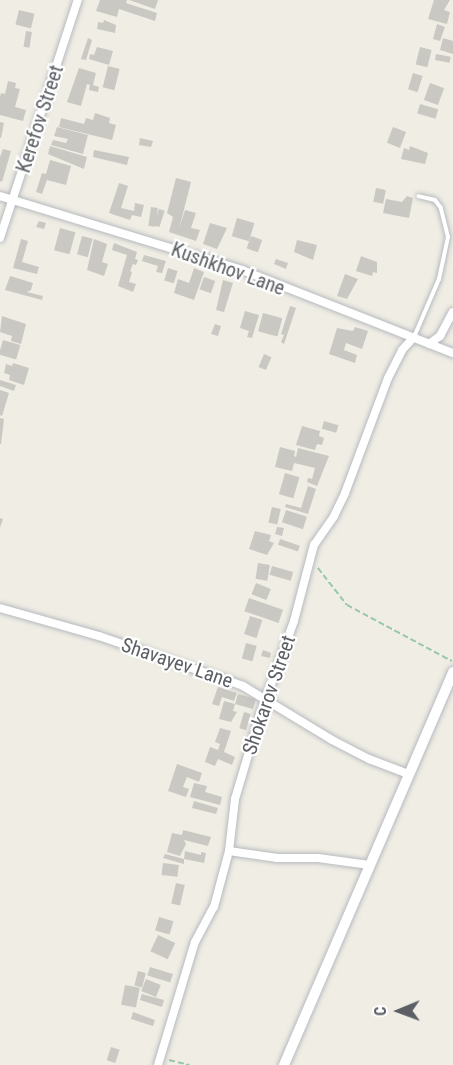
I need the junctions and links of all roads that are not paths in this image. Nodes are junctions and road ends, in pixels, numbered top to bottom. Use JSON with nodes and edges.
{"nodes":[{"id":1,"x":78,"y":0,"type":"edge"},
{"id":2,"x":0,"y":196,"type":"edge"},
{"id":3,"x":418,"y":196,"type":"dead end"},
{"id":4,"x":13,"y":201,"type":"junction"},
{"id":5,"x":0,"y":238,"type":"edge"},
{"id":6,"x":453,"y":312,"type":"edge"},
{"id":7,"x":414,"y":337,"type":"junction"},
{"id":8,"x":429,"y":344,"type":"junction"},
{"id":9,"x":453,"y":353,"type":"edge"},
{"id":10,"x":0,"y":608,"type":"edge"},
{"id":11,"x":453,"y":672,"type":"edge"},
{"id":12,"x":267,"y":698,"type":"junction"},
{"id":13,"x":408,"y":774,"type":"junction"},
{"id":14,"x":229,"y":851,"type":"junction"},
{"id":15,"x":370,"y":865,"type":"junction"},
{"id":16,"x":159,"y":1062,"type":"edge"},
{"id":17,"x":284,"y":1065,"type":"edge"}],
"edges":[{"from":1,"to":4,"type":"street","name":"Kerefov Street"},
{"from":2,"to":4,"type":"street","name":"Kushkhov Lane"},
{"from":3,"to":7,"type":"lane"},
{"from":4,"to":5,"type":"street","name":"Kerefov Street"},
{"from":4,"to":7,"type":"street","name":"Kushkhov Lane"},
{"from":6,"to":8,"type":"street"},
{"from":7,"to":8,"type":"street","name":"Kushkhov Lane"},
{"from":7,"to":12,"type":"street","name":"Shokarov Street"},
{"from":8,"to":9,"type":"street","name":"Kushkhov Lane"},
{"from":10,"to":12,"type":"street","name":"Shavayev Lane"},
{"from":11,"to":13,"type":"street"},
{"from":12,"to":13,"type":"street","name":"Shavayev Lane"},
{"from":12,"to":14,"type":"street","name":"Shokarov Street"},
{"from":13,"to":15,"type":"street"},
{"from":14,"to":15,"type":"street"},
{"from":14,"to":16,"type":"street","name":"Shokarov Street"},
{"from":15,"to":17,"type":"street"}]}
